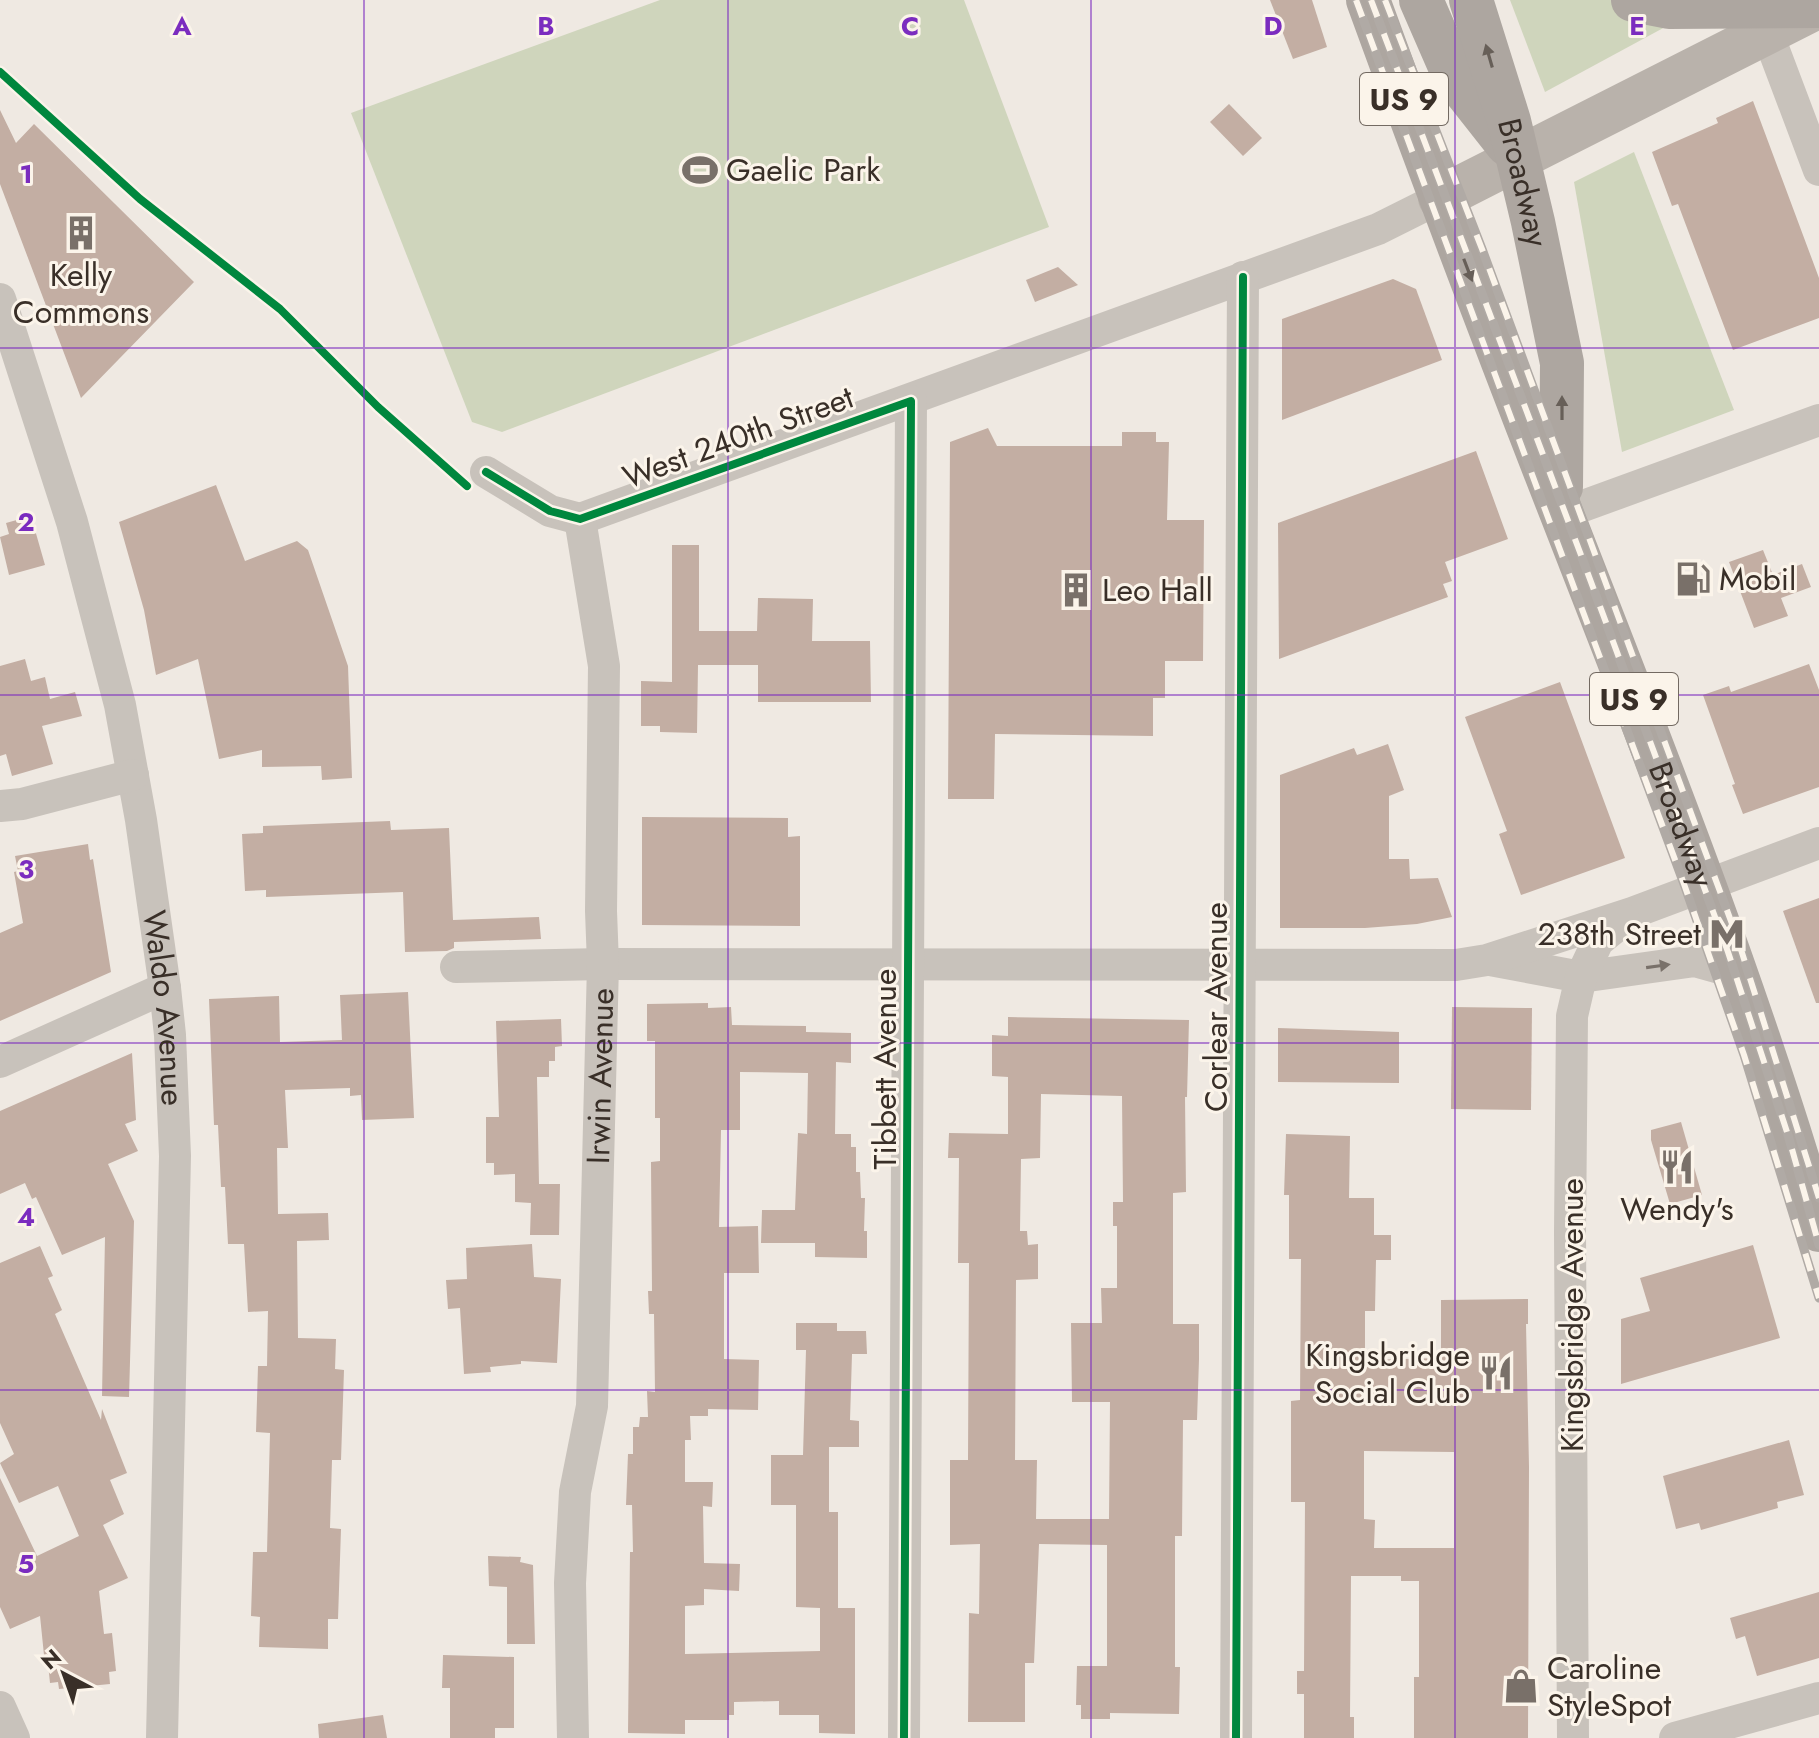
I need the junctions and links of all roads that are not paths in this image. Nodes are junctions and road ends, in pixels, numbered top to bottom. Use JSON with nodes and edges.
{"nodes":[{"id":1,"x":1368,"y":0,"type":"edge"},
{"id":2,"x":1400,"y":0,"type":"edge"},
{"id":3,"x":1421,"y":0,"type":"edge"},
{"id":4,"x":1471,"y":0,"type":"edge"},
{"id":5,"x":1633,"y":0,"type":"edge"},
{"id":6,"x":1819,"y":6,"type":"edge"},
{"id":7,"x":1767,"y":32,"type":"junction"},
{"id":8,"x":1518,"y":158,"type":"junction"},
{"id":9,"x":1819,"y":170,"type":"edge"},
{"id":10,"x":1440,"y":198,"type":"junction"},
{"id":11,"x":1243,"y":277,"type":"junction"},
{"id":12,"x":0,"y":299,"type":"edge"},
{"id":13,"x":911,"y":401,"type":"junction"},
{"id":14,"x":1819,"y":420,"type":"edge"},
{"id":15,"x":486,"y":472,"type":"dead end"},
{"id":16,"x":1561,"y":514,"type":"junction"},
{"id":17,"x":580,"y":519,"type":"junction"},
{"id":18,"x":133,"y":775,"type":"junction"},
{"id":19,"x":0,"y":806,"type":"edge"},
{"id":20,"x":1819,"y":843,"type":"edge"},
{"id":21,"x":1706,"y":885,"type":"junction"},
{"id":22,"x":1632,"y":913,"type":"junction"},
{"id":23,"x":1487,"y":960,"type":"junction"},
{"id":24,"x":603,"y":964,"type":"junction"},
{"id":25,"x":909,"y":964,"type":"junction"},
{"id":26,"x":1240,"y":965,"type":"junction"},
{"id":27,"x":456,"y":967,"type":"dead end"},
{"id":28,"x":1738,"y":973,"type":"junction"},
{"id":29,"x":1581,"y":977,"type":"junction"},
{"id":30,"x":165,"y":988,"type":"junction"},
{"id":31,"x":0,"y":1062,"type":"edge"},
{"id":32,"x":1818,"y":1222,"type":"edge"},
{"id":33,"x":1819,"y":1698,"type":"edge"},
{"id":34,"x":0,"y":1707,"type":"edge"},
{"id":35,"x":14,"y":1738,"type":"edge"},
{"id":36,"x":162,"y":1738,"type":"edge"},
{"id":37,"x":573,"y":1738,"type":"edge"},
{"id":38,"x":904,"y":1738,"type":"edge"},
{"id":39,"x":1236,"y":1738,"type":"edge"},
{"id":40,"x":1573,"y":1738,"type":"edge"},
{"id":41,"x":1675,"y":1738,"type":"edge"}],
"edges":[{"from":1,"to":10,"type":"main road","name":"Broadway","number":"US 9"},
{"from":2,"to":10,"type":"main road","name":"Broadway","number":"US 9"},
{"from":3,"to":8,"type":"main road"},
{"from":8,"to":4,"type":"main road","name":"Broadway","number":"US 9","one_way":true},
{"from":5,"to":6,"type":"main road"},
{"from":6,"to":7,"type":"main road"},
{"from":7,"to":8,"type":"main road"},
{"from":7,"to":9,"type":"street"},
{"from":8,"to":10,"type":"main road"},
{"from":16,"to":8,"type":"main road","name":"Broadway","number":"US 9","one_way":true},
{"from":10,"to":11,"type":"street","name":"West 240th Street"},
{"from":10,"to":16,"type":"main road","name":"Broadway","number":"US 9","one_way":true},
{"from":11,"to":13,"type":"street","name":"West 240th Street"},
{"from":11,"to":26,"type":"street","name":"Corlear Avenue"},
{"from":12,"to":18,"type":"street","name":"Waldo Avenue"},
{"from":13,"to":17,"type":"street","name":"West 240th Street"},
{"from":13,"to":25,"type":"street","name":"Tibbett Avenue"},
{"from":14,"to":16,"type":"street"},
{"from":15,"to":17,"type":"street"},
{"from":16,"to":21,"type":"main road","name":"Broadway","number":"US 9"},
{"from":17,"to":24,"type":"street","name":"Irwin Avenue"},
{"from":18,"to":19,"type":"street"},
{"from":18,"to":30,"type":"street","name":"Waldo Avenue"},
{"from":20,"to":21,"type":"street"},
{"from":21,"to":22,"type":"street"},
{"from":21,"to":28,"type":"main road","name":"Broadway","number":"US 9"},
{"from":22,"to":23,"type":"street"},
{"from":22,"to":29,"type":"street","name":"Kingsbridge Avenue"},
{"from":23,"to":26,"type":"street"},
{"from":23,"to":29,"type":"street"},
{"from":24,"to":25,"type":"street"},
{"from":24,"to":27,"type":"street"},
{"from":24,"to":37,"type":"street","name":"Irwin Avenue"},
{"from":25,"to":26,"type":"street"},
{"from":25,"to":38,"type":"street","name":"Tibbett Avenue"},
{"from":26,"to":39,"type":"street","name":"Corlear Avenue"},
{"from":29,"to":28,"type":"street","one_way":true},
{"from":28,"to":32,"type":"main road","name":"Broadway","number":"US 9"},
{"from":29,"to":40,"type":"street","name":"Kingsbridge Avenue"},
{"from":30,"to":31,"type":"street"},
{"from":30,"to":36,"type":"street","name":"Waldo Avenue"},
{"from":33,"to":41,"type":"street"},
{"from":34,"to":35,"type":"street"}]}
